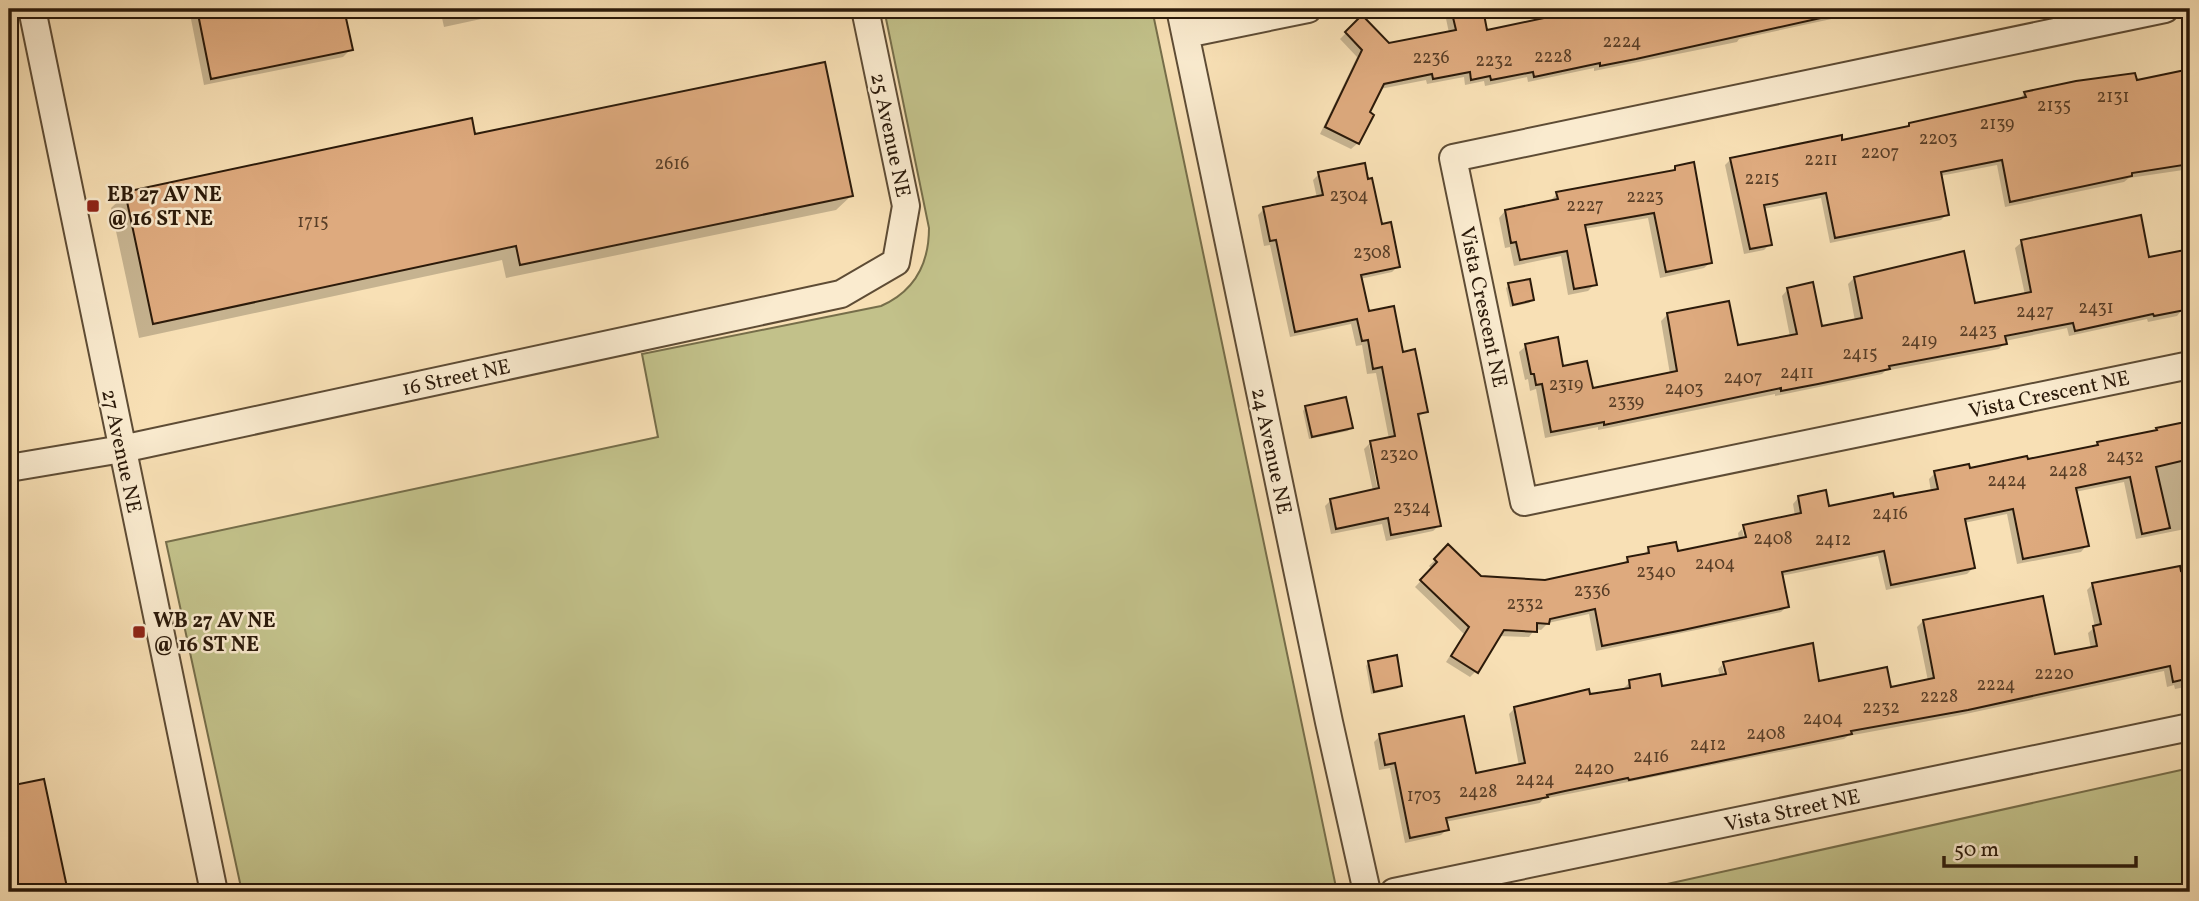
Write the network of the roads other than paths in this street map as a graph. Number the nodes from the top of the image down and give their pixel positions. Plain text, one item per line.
1 (32, 9) edge
2 (865, 9) edge
3 (1308, 9) edge
4 (2165, 9) edge
5 (1183, 22) edge
6 (896, 262) joint
7 (2190, 365) edge
8 (122, 449) junction
9 (9, 468) edge
10 (2190, 727) edge
11 (214, 892) edge
12 (1367, 892) edge
13 (1394, 892) edge

1 - 8 street, 27 Avenue NE
2 - 6 street, 25 Avenue NE
3 - 5 street
4 - 7 street, Vista Crescent NE
5 - 12 street, 24 Avenue NE
6 - 8 street, 16 Street NE
8 - 9 street, 16 Street NE
8 - 11 street, 27 Avenue NE
10 - 13 street, Vista Street NE

